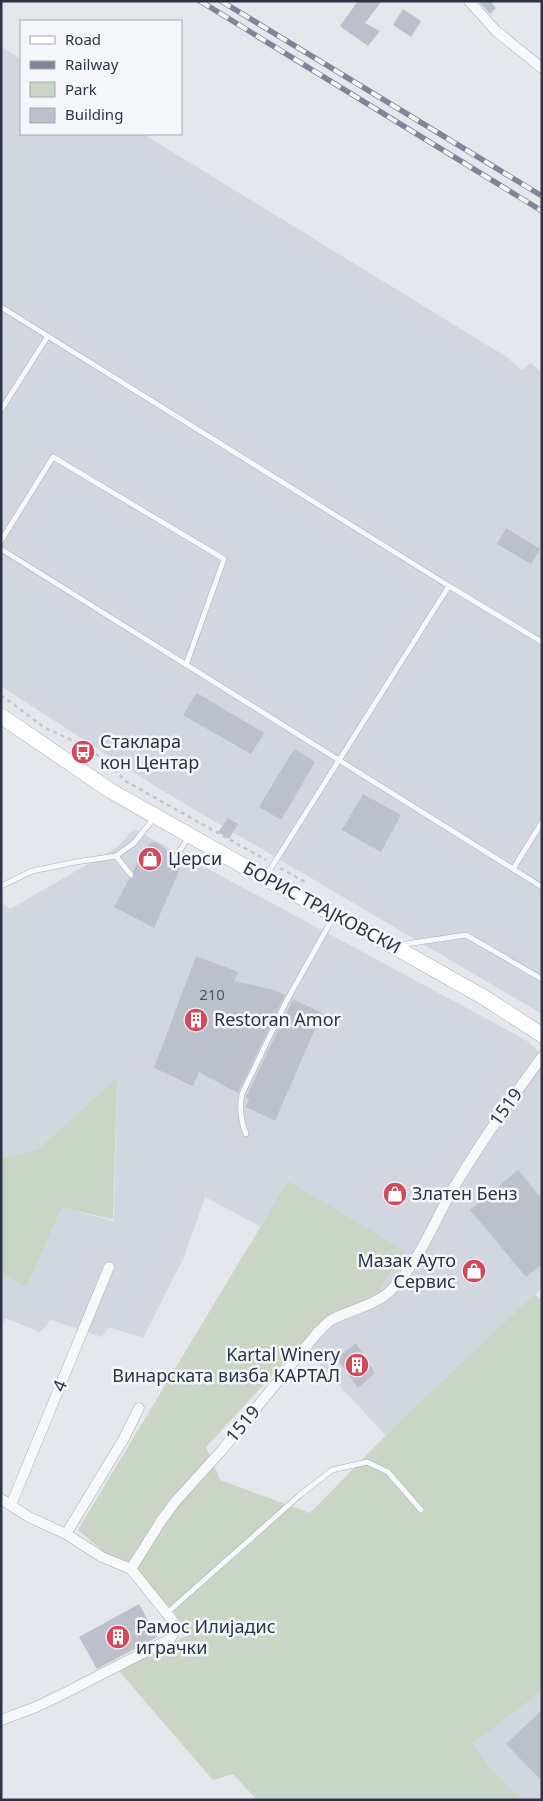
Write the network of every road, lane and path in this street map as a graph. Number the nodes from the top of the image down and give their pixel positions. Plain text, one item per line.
1 (469, 1) edge
2 (542, 68) edge
3 (1, 307) edge
4 (48, 336) junction
5 (1, 410) edge
6 (1, 541) edge
7 (1, 549) edge
8 (450, 586) junction
9 (542, 642) edge
10 (186, 665) junction
11 (1, 716) edge
12 (339, 760) junction
13 (156, 816) junction
14 (542, 822) edge
15 (190, 835) junction
16 (116, 856) junction
17 (176, 858) dead end
18 (513, 870) junction
19 (131, 876) dead end
20 (265, 878) junction
21 (1, 886) edge
22 (542, 887) edge
23 (335, 915) junction
24 (394, 946) junction
25 (542, 979) edge
26 (542, 1035) edge
27 (542, 1057) edge
28 (246, 1134) dead end
29 (109, 1267) dead end
30 (139, 1408) dead end
31 (1, 1499) edge
32 (11, 1505) junction
33 (421, 1510) dead end
34 (66, 1534) junction
35 (131, 1569) junction
36 (166, 1614) junction
37 (1, 1720) edge

1 - 2 street
3 - 4 lane
4 - 5 lane
4 - 8 lane
6 - 10 lane
7 - 10 lane
8 - 9 lane
8 - 12 lane
10 - 12 lane
11 - 13 main road, БОРИС ТРАЈКОВСКИ
12 - 18 lane
12 - 20 lane
13 - 15 main road, БОРИС ТРАЈКОВСКИ
13 - 16 lane
14 - 18 lane
15 - 17 lane
15 - 20 main road, БОРИС ТРАЈКОВСКИ
16 - 19 lane
16 - 21 lane
18 - 22 lane
20 - 23 main road, БОРИС ТРАЈКОВСКИ
23 - 24 main road, БОРИС ТРАЈКОВСКИ
23 - 28 lane
24 - 25 lane
24 - 26 main road, БОРИС ТРАЈКОВСКИ
27 - 35 street, 1519
29 - 32 street, 4
30 - 34 street
31 - 32 street
32 - 34 street
33 - 36 lane
34 - 35 street
35 - 36 street
36 - 37 street

